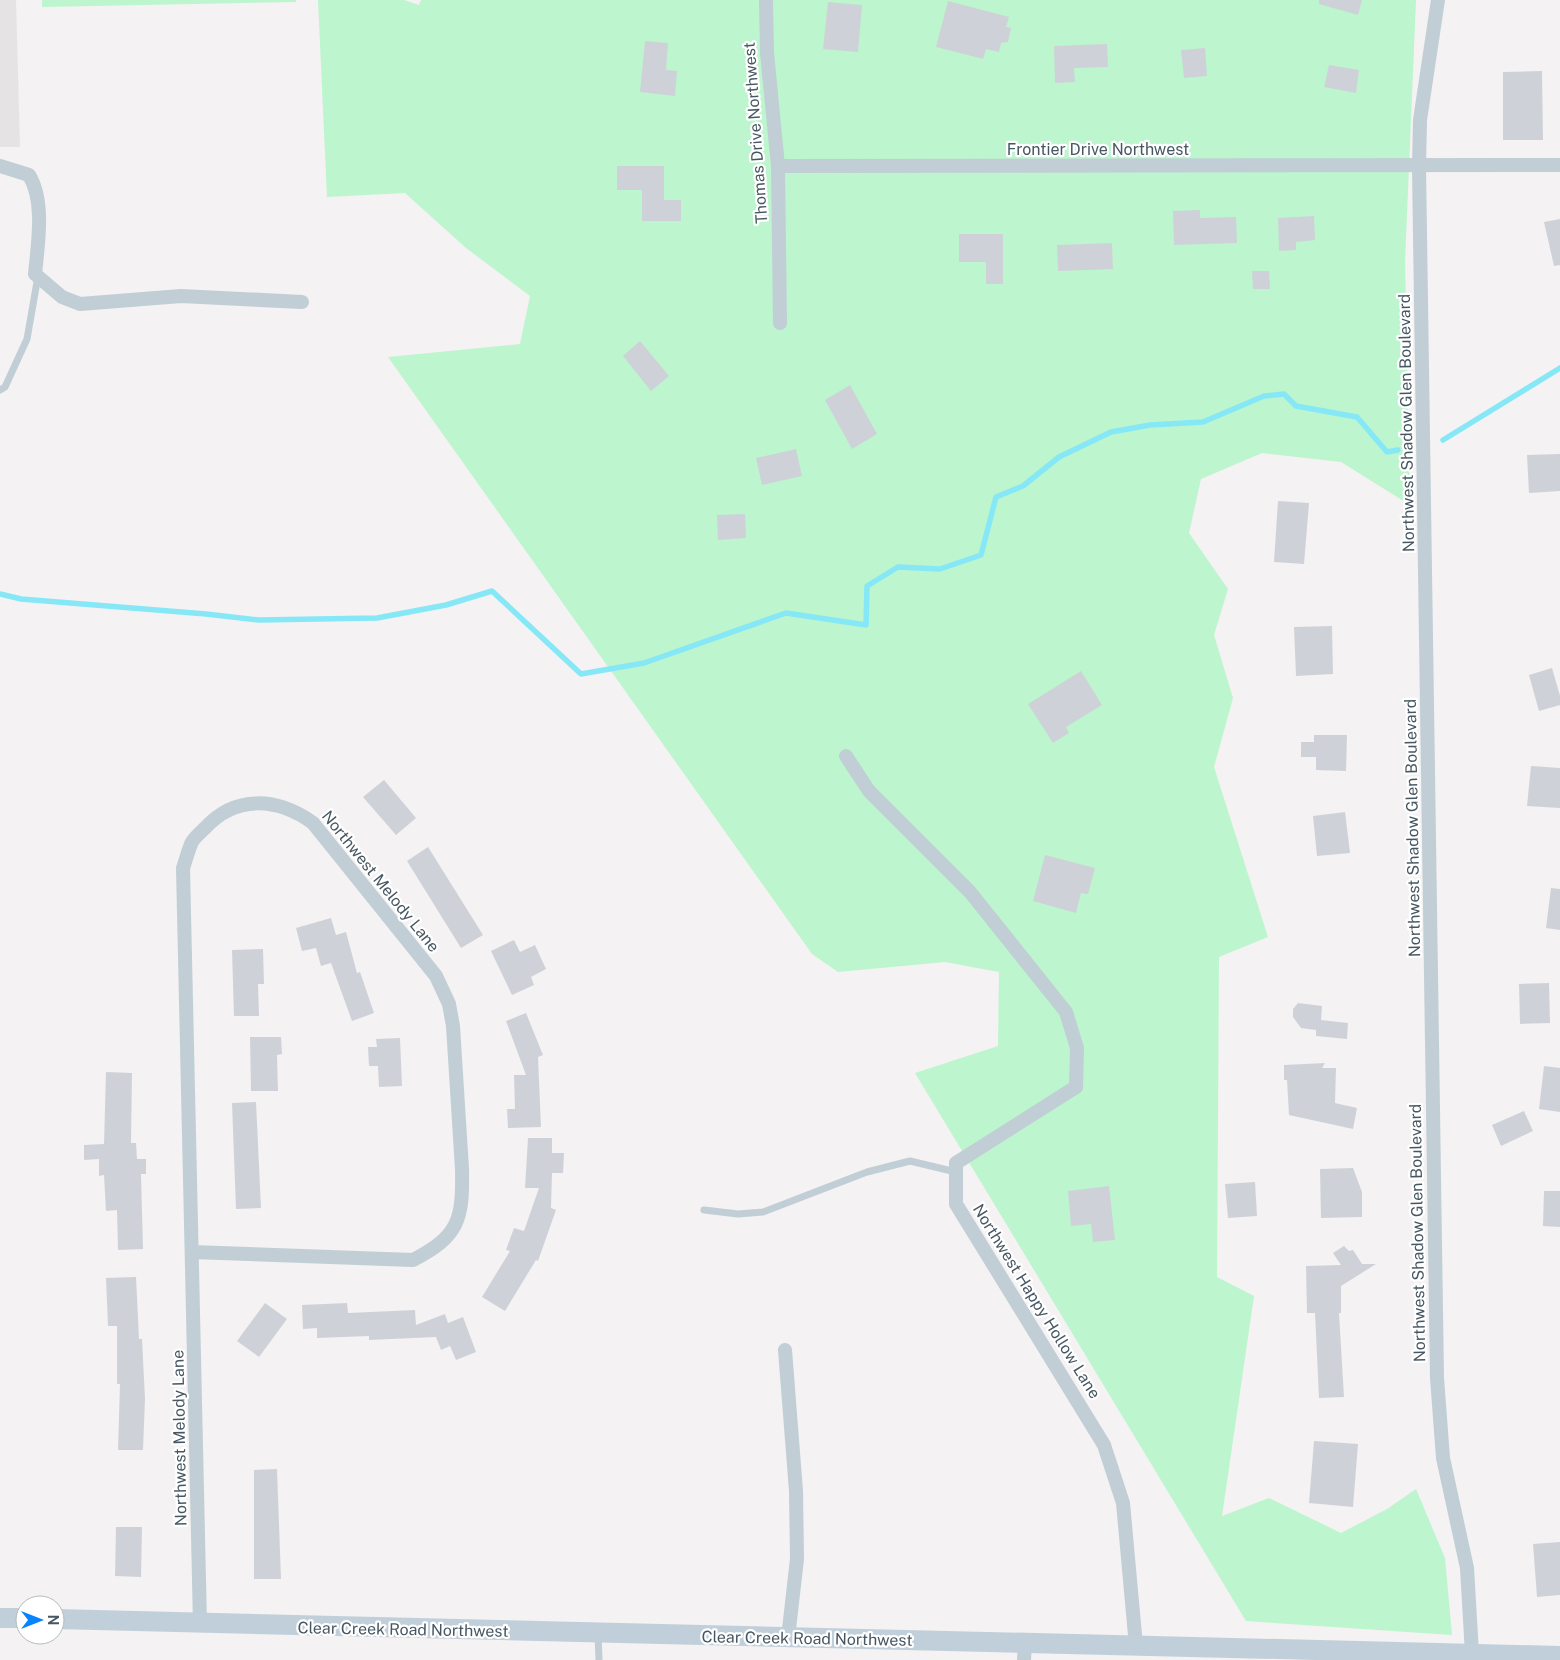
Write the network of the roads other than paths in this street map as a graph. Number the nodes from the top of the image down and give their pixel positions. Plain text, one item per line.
1 (766, 0) edge
2 (1438, 0) edge
3 (1560, 165) edge
4 (0, 166) edge
5 (778, 166) junction
6 (1419, 167) junction
7 (38, 276) junction
8 (302, 302) dead end
9 (780, 324) dead end
10 (0, 390) edge
11 (846, 756) dead end
12 (956, 1172) junction
13 (704, 1210) dead end
14 (192, 1252) junction
15 (785, 1350) dead end
16 (0, 1618) edge
17 (15, 1618) edge
18 (65, 1619) edge
19 (200, 1624) junction
20 (598, 1633) junction
21 (788, 1638) junction
22 (1136, 1646) junction
23 (1024, 1652) edge
24 (1472, 1654) junction
25 (1560, 1656) edge
26 (599, 1660) edge

1 - 5 street, Thomas Drive Northwest
2 - 6 street, Northwest Shadow Glen Boulevard
3 - 6 street, Frontier Drive Northwest
4 - 7 street
5 - 6 street, Frontier Drive Northwest
5 - 9 street, Thomas Drive Northwest
6 - 24 street, Northwest Shadow Glen Boulevard
7 - 8 street
7 - 10 lane
11 - 12 street
12 - 13 lane
12 - 22 street, Northwest Happy Hollow Lane
14 - 14 street, Northwest Melody Lane
14 - 19 street, Northwest Melody Lane
15 - 21 street
16 - 17 main road
18 - 19 main road, Clear Creek Road Northwest
19 - 20 main road, Clear Creek Road Northwest
20 - 21 main road, Clear Creek Road Northwest
20 - 26 lane
21 - 23 main road, Clear Creek Road Northwest
22 - 23 main road, Clear Creek Road Northwest
22 - 24 main road, Clear Creek Road Northwest
24 - 25 main road, Clear Creek Road Northwest

